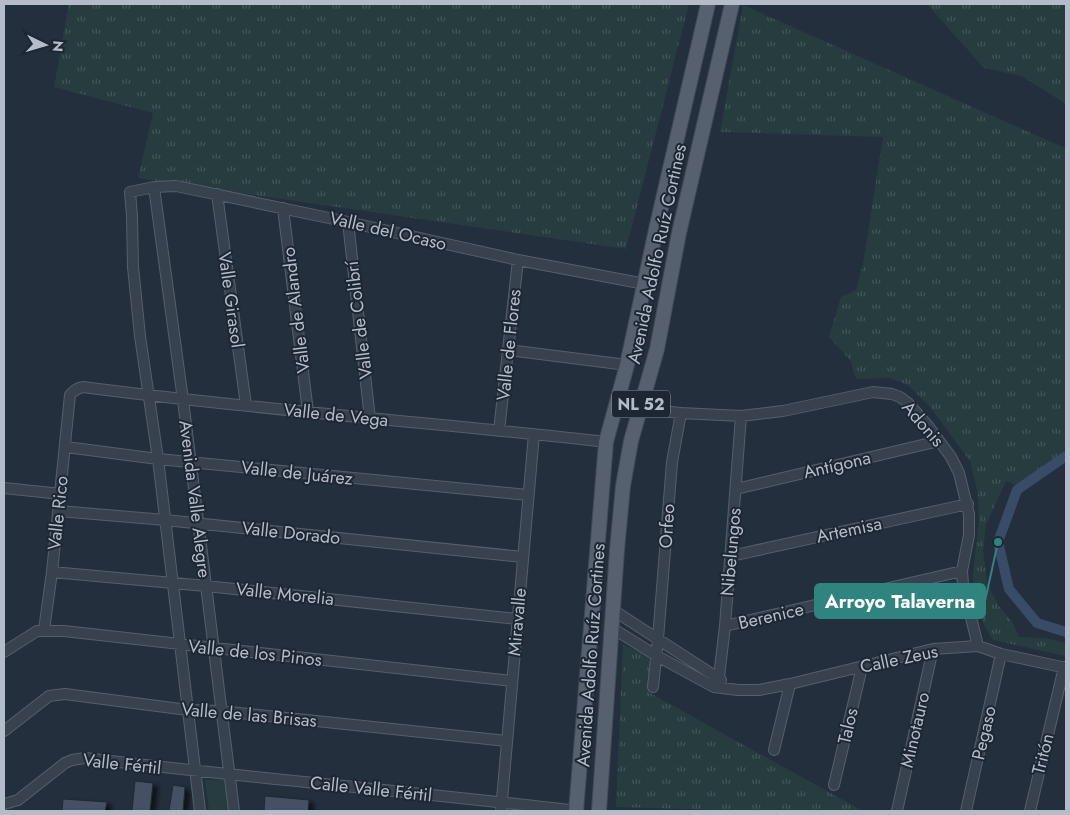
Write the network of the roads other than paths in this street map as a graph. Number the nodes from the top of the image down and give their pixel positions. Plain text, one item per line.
1 (708, 4) edge
2 (732, 4) edge
3 (154, 187) junction
4 (130, 192) joint
5 (217, 194) junction
6 (283, 208) junction
7 (348, 222) junction
8 (518, 260) junction
9 (645, 284) junction
10 (508, 350) junction
11 (627, 365) junction
12 (70, 395) joint
13 (148, 396) junction
14 (182, 400) junction
15 (246, 405) junction
16 (639, 409) junction
17 (308, 412) junction
18 (681, 413) junction
19 (741, 416) junction
20 (370, 419) junction
21 (499, 431) junction
22 (534, 434) junction
23 (939, 441) junction
24 (606, 442) junction
25 (66, 447) junction
26 (158, 459) junction
27 (190, 462) junction
28 (4, 488) edge
29 (736, 489) junction
30 (61, 494) junction
31 (528, 495) junction
32 (968, 504) junction
33 (59, 511) junction
34 (164, 520) junction
35 (198, 523) junction
36 (731, 556) junction
37 (523, 557) junction
38 (962, 571) junction
39 (52, 572) junction
40 (172, 583) junction
41 (206, 586) junction
42 (613, 610) junction
43 (517, 619) junction
44 (725, 626) junction
45 (612, 628) junction
46 (44, 630) junction
47 (658, 639) junction
48 (179, 645) junction
49 (978, 646) junction
50 (213, 648) junction
51 (933, 649) junction
52 (4, 652) edge
53 (1002, 654) junction
54 (657, 656) junction
55 (862, 667) junction
56 (1065, 667) edge
57 (718, 677) junction
58 (512, 681) junction
59 (790, 684) junction
60 (652, 687) dead end
61 (714, 687) junction
62 (731, 689) junction
63 (188, 710) junction
64 (221, 711) junction
65 (4, 731) edge
66 (507, 741) junction
67 (774, 750) dead end
68 (195, 772) junction
69 (229, 776) junction
70 (834, 785) dead end
71 (4, 804) edge
72 (501, 807) edge
73 (200, 811) edge
74 (234, 811) edge
75 (576, 811) edge
76 (598, 811) edge
77 (897, 811) edge
78 (966, 811) edge
79 (1030, 811) edge

1 - 9 main road, Avenida Adolfo Ruíz Cortines / NL 52
2 - 16 main road, Avenida Adolfo Ruíz Cortines / NL 52
3 - 4 street, Valle del Ocaso
3 - 5 street, Valle del Ocaso
3 - 14 street, Avenida Valle Alegre
4 - 13 street, Avenida Valle Alegre
5 - 6 street, Valle del Ocaso
5 - 15 street, Valle Girasol
6 - 7 street, Valle del Ocaso
6 - 17 street, Valle de Alandro
7 - 8 street, Valle del Ocaso
7 - 20 street, Valle de Colibrí
8 - 9 street, Valle del Ocaso
8 - 10 street, Valle de Flores
9 - 11 main road, Avenida Adolfo Ruíz Cortines / NL 52
10 - 11 street
10 - 21 street, Valle de Flores
11 - 24 main road, Avenida Adolfo Ruíz Cortines / NL 52
12 - 13 street, Valle de Vega
12 - 25 street, Valle Rico
13 - 14 street, Valle de Vega
13 - 26 street, Avenida Valle Alegre
14 - 15 street, Valle de Vega
14 - 27 street, Avenida Valle Alegre
15 - 17 street, Valle de Vega
16 - 18 street, Adonis
16 - 42 main road, Avenida Adolfo Ruíz Cortines / NL 52
17 - 20 street, Valle de Vega
18 - 19 street, Adonis
18 - 47 street, Orfeo
19 - 23 street, Adonis
19 - 29 street, Nibelungos
20 - 21 street, Valle de Vega
21 - 22 street, Valle de Vega
22 - 24 street, Valle de Vega
22 - 31 street, Miravalle
23 - 29 street, Antígona
23 - 32 street, Adonis
24 - 75 main road, Avenida Adolfo Ruíz Cortines / NL 52
25 - 26 street, Valle de Juárez
25 - 30 street, Valle Rico
26 - 27 street, Valle de Juárez
26 - 34 street, Avenida Valle Alegre
27 - 31 street, Valle de Juárez
27 - 35 street, Avenida Valle Alegre
28 - 30 street
29 - 36 street, Nibelungos
30 - 33 street, Valle Rico
31 - 37 street, Miravalle
32 - 36 street, Artemisa
32 - 38 street, Adonis
33 - 34 street, Valle Dorado
33 - 39 street, Valle Rico
34 - 35 street, Valle Dorado
34 - 40 street, Avenida Valle Alegre
35 - 37 street, Valle Dorado
35 - 41 street, Avenida Valle Alegre
36 - 44 street, Nibelungos
37 - 43 street, Miravalle
38 - 44 street, Berenice
38 - 49 street, Adonis
39 - 40 street, Valle Morelia
39 - 46 street, Valle Rico
40 - 41 street, Valle Morelia
40 - 48 street, Avenida Valle Alegre
41 - 43 street, Valle Morelia
41 - 50 street, Avenida Valle Alegre
42 - 45 main road, Avenida Adolfo Ruíz Cortines / NL 52
42 - 47 street
43 - 58 street, Miravalle
44 - 57 street, Nibelungos
45 - 54 street, Calle Zeus
45 - 76 main road, Avenida Adolfo Ruíz Cortines / NL 52
46 - 48 street, Valle de los Pinos
46 - 52 street, Valle de los Pinos
47 - 54 street, Orfeo
47 - 57 street
48 - 50 street, Valle de los Pinos
48 - 63 street, Avenida Valle Alegre
49 - 51 street, Calle Zeus
49 - 53 street, Calle Zeus
50 - 58 street, Valle de los Pinos
50 - 64 street, Avenida Valle Alegre
51 - 55 street, Calle Zeus
51 - 77 street, Minotauro
53 - 56 street, Calle Zeus
53 - 78 street, Pegaso
54 - 60 street, Orfeo
54 - 61 street, Calle Zeus
55 - 59 street, Calle Zeus
55 - 70 street, Talos
56 - 79 street, Tritón
57 - 61 street, Nibelungos
57 - 62 street
58 - 66 street, Miravalle
59 - 62 street, Calle Zeus
59 - 67 street
61 - 62 street, Calle Zeus
63 - 64 street, Valle de las Brisas
63 - 65 street, Valle de las Brisas
63 - 68 street, Avenida Valle Alegre
64 - 66 street, Valle de las Brisas
64 - 69 street, Avenida Valle Alegre
66 - 72 street, Miravalle
68 - 69 street, Calle Valle Fértil
68 - 71 street, Valle Fértil
68 - 73 street, Avenida Valle Alegre
69 - 72 street, Calle Valle Fértil
69 - 74 street, Avenida Valle Alegre
72 - 75 street, Calle Valle Fértil

